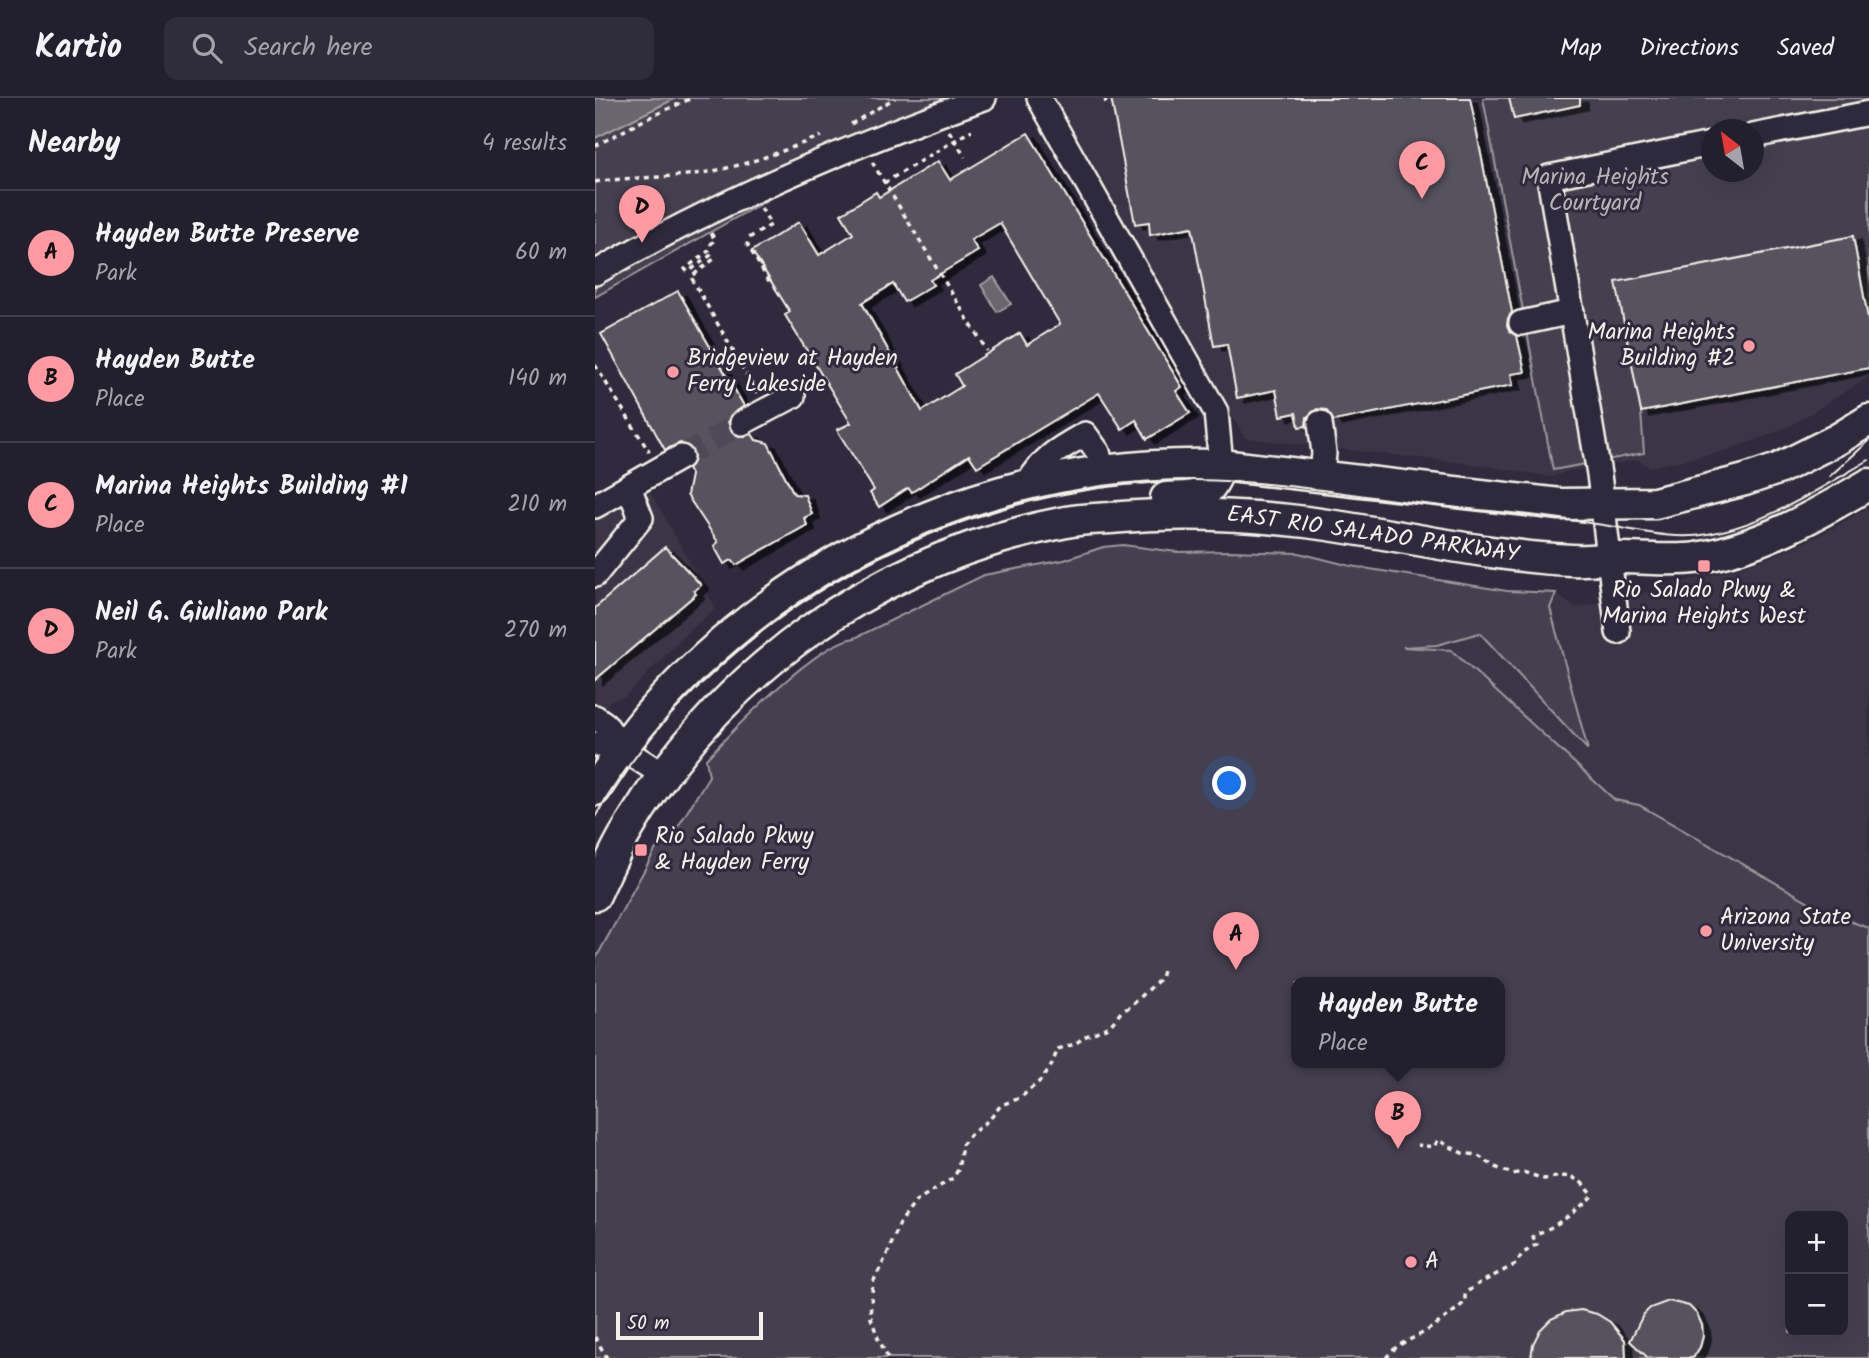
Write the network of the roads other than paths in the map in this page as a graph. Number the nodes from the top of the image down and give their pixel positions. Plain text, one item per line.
1 (984, 98) edge
2 (1039, 98) edge
3 (1869, 113) edge
4 (1764, 134) edge
5 (1701, 146) edge
6 (595, 273) edge
7 (1572, 312) junction
8 (1521, 323) dead end
9 (793, 396) dead end
10 (1869, 420) edge
11 (1320, 423) dead end
12 (742, 424) tunnel mouth
13 (681, 457) tunnel mouth
14 (1220, 465) junction
15 (1103, 471) junction
16 (1322, 475) junction
17 (1028, 483) junction
18 (1869, 484) edge
19 (629, 487) junction
20 (1601, 504) junction
21 (595, 506) edge
22 (1068, 522) junction
23 (1308, 522) junction
24 (1608, 558) junction
25 (595, 575) edge
26 (1618, 632) dead end
27 (595, 718) edge
28 (609, 746) edge
29 (665, 776) junction
30 (595, 790) edge
31 (595, 895) edge

1 - 6 lane
2 - 14 lane
3 - 4 lane
5 - 7 lane
7 - 8 lane
7 - 20 lane
9 - 12 lane
10 - 20 main road
11 - 16 lane
13 - 19 lane
14 - 15 main road
14 - 16 main road
14 - 22 main road
14 - 23 main road
15 - 17 main road
15 - 17 lane
16 - 20 main road
17 - 28 main road
18 - 24 main road, EAST RIO SALADO PARKWAY
19 - 21 lane
19 - 25 lane
20 - 24 lane
22 - 23 main road, EAST RIO SALADO PARKWAY
22 - 29 main road, EAST RIO SALADO PARKWAY
23 - 24 main road, EAST RIO SALADO PARKWAY
24 - 26 lane
27 - 28 lane
28 - 29 lane
28 - 30 main road
29 - 31 main road, EAST RIO SALADO PARKWAY

